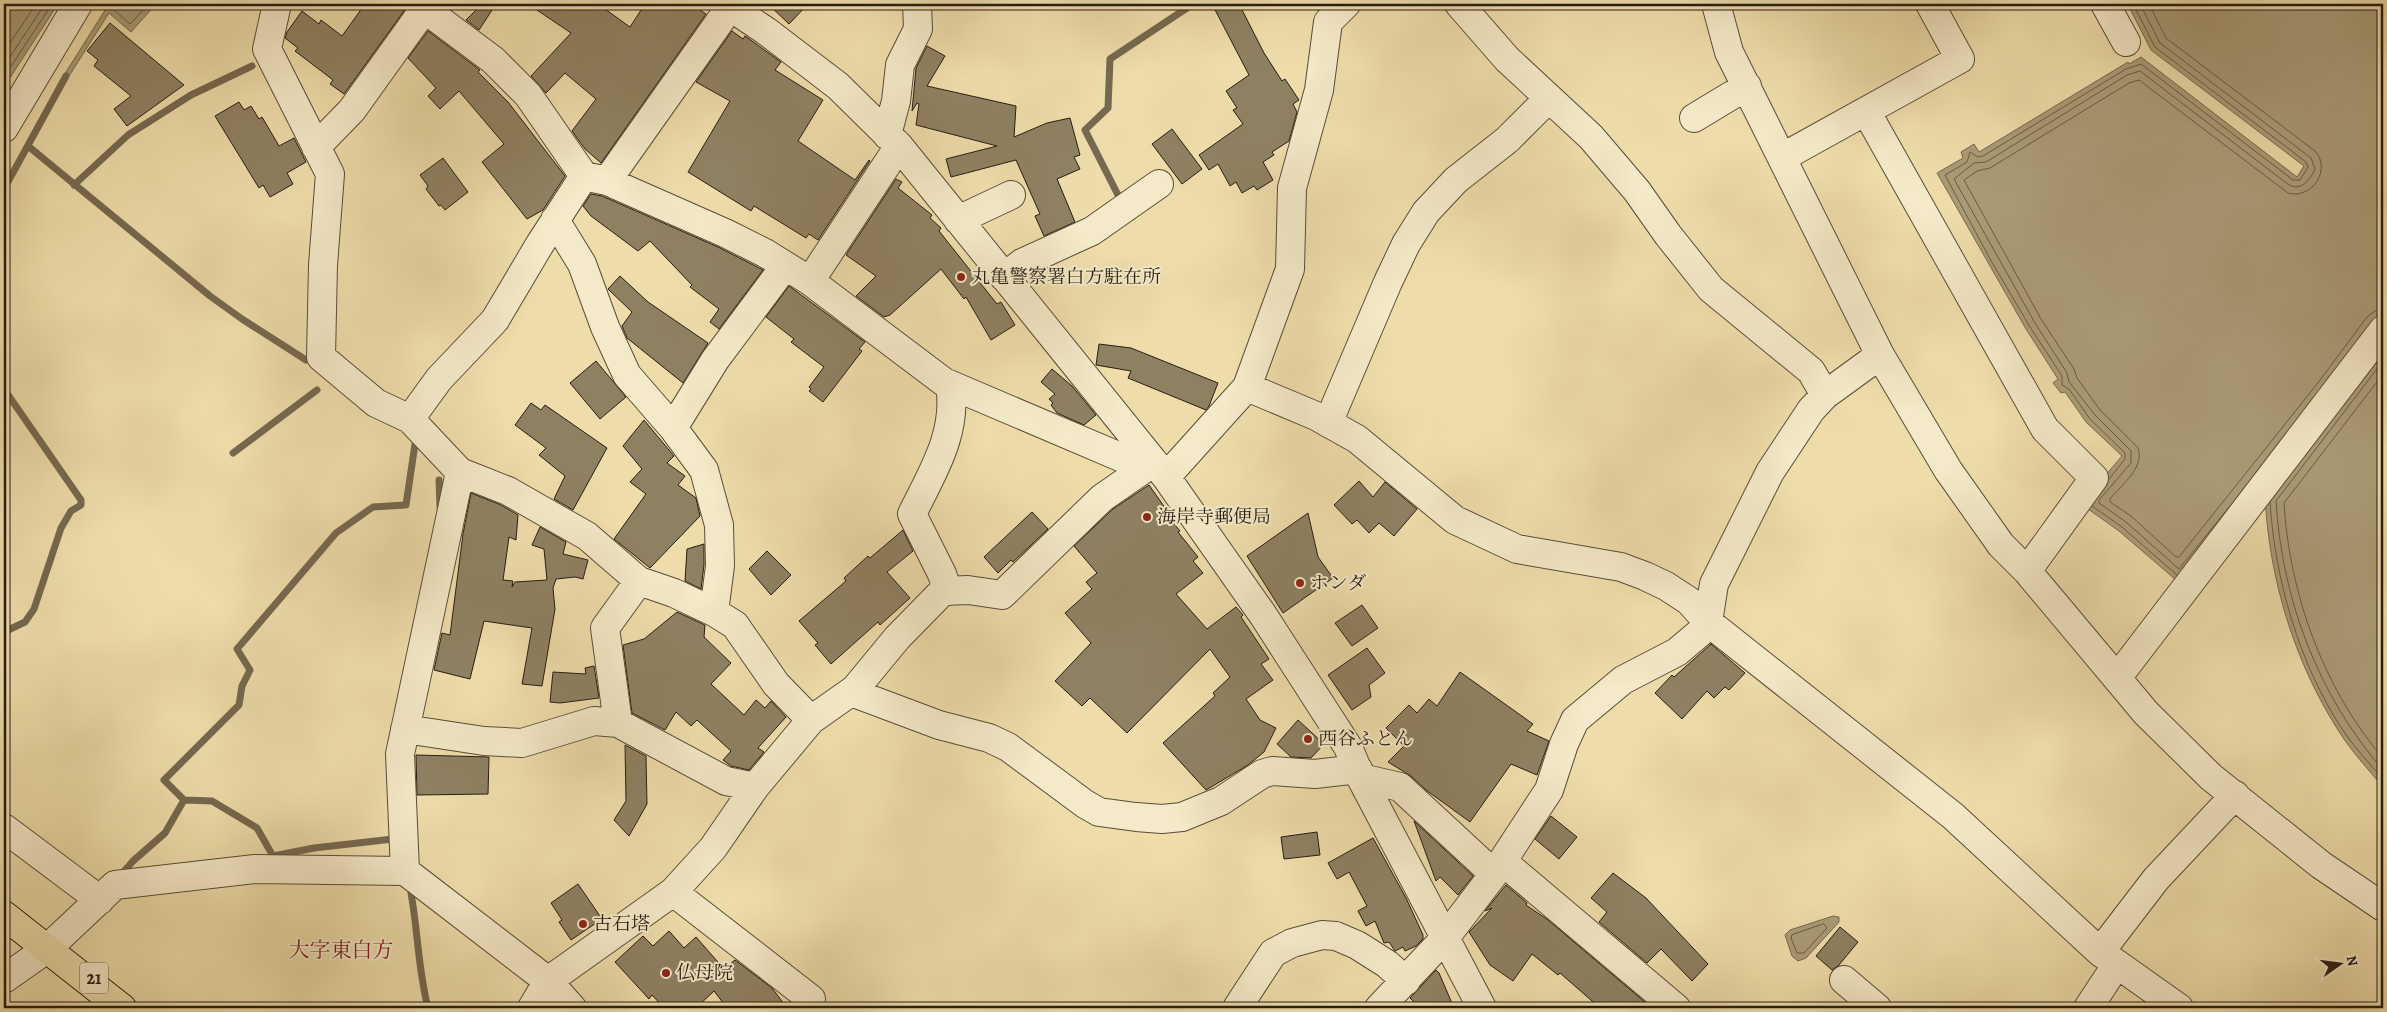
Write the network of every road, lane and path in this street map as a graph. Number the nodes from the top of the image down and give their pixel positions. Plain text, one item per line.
1 (78, 4) edge
2 (276, 4) edge
3 (917, 4) edge
4 (1459, 4) edge
5 (1716, 4) edge
6 (1930, 4) edge
7 (2105, 4) edge
8 (728, 5) edge
9 (422, 6) edge
10 (1336, 10) edge
11 (2126, 42) dead end
12 (1747, 86) junction
13 (1549, 98) junction
14 (1866, 111) junction
15 (1694, 118) dead end
16 (4, 128) edge
17 (893, 140) junction
18 (316, 147) junction
19 (1783, 156) junction
20 (595, 179) junction
21 (1159, 184) dead end
22 (1011, 195) dead end
23 (555, 220) junction
24 (958, 220) junction
25 (785, 266) junction
26 (1004, 277) junction
27 (810, 281) junction
28 (2383, 330) edge
29 (1880, 355) junction
30 (950, 385) junction
31 (1247, 387) junction
32 (1825, 395) junction
33 (410, 419) junction
34 (1328, 423) junction
35 (673, 428) junction
36 (1160, 470) junction
37 (460, 472) junction
38 (2027, 570) junction
39 (639, 581) junction
40 (948, 591) junction
41 (714, 612) junction
42 (1708, 622) junction
43 (2117, 678) junction
44 (851, 692) junction
45 (811, 720) junction
46 (618, 722) junction
47 (405, 729) junction
48 (1360, 774) junction
49 (755, 787) junction
50 (2234, 796) junction
51 (4, 828) edge
52 (1498, 867) junction
53 (405, 871) junction
54 (673, 892) junction
55 (100, 900) junction
56 (2383, 907) edge
57 (4, 915) edge
58 (1445, 938) junction
59 (48, 948) junction
60 (2108, 958) junction
61 (4, 979) edge
62 (1844, 980) dead end
63 (548, 981) junction
64 (1406, 981) junction
65 (811, 999) dead end
66 (122, 1008) edge
67 (140, 1008) edge
68 (532, 1008) edge
69 (572, 1008) edge
70 (1237, 1008) edge
71 (1379, 1008) edge
72 (1482, 1008) edge
73 (1676, 1008) edge
74 (1877, 1008) edge
75 (2088, 1008) edge
76 (2179, 1008) edge

1 - 16 street
2 - 18 street
3 - 17 street
4 - 13 street
5 - 12 street
6 - 14 street
7 - 11 street
8 - 17 street
8 - 20 street
9 - 18 street
9 - 20 street
10 - 31 street
12 - 15 street
12 - 19 street
13 - 32 street
13 - 34 street
14 - 19 street
14 - 38 street
17 - 24 street
17 - 27 street
18 - 33 street
19 - 29 street
20 - 23 street
20 - 25 street
21 - 26 street
22 - 24 street
23 - 33 street
23 - 35 street
24 - 26 street
25 - 27 street
25 - 35 street
26 - 36 street
27 - 30 street
28 - 43 street
29 - 32 street
29 - 38 street
30 - 36 street
30 - 40 street
31 - 34 street
31 - 36 street
32 - 42 street
33 - 37 street
34 - 42 street
35 - 41 street
36 - 40 street
36 - 48 street
37 - 39 street
37 - 47 street
38 - 43 street
39 - 41 street
39 - 46 street
40 - 44 street
41 - 45 street
42 - 52 street
42 - 60 street
43 - 50 street
44 - 45 street
44 - 48 street
45 - 49 street
46 - 47 street
46 - 49 street
47 - 53 street
48 - 52 street
48 - 58 street
49 - 54 street
50 - 56 street
50 - 60 street
51 - 55 street
52 - 58 street
52 - 73 street
53 - 55 street
53 - 63 street
54 - 63 street
54 - 65 street
55 - 59 street
57 - 59 main road, 21
58 - 64 street
58 - 72 street
59 - 61 street
59 - 66 main road, 21
59 - 67 main road, 21
60 - 75 street
60 - 76 street
62 - 74 street
63 - 68 street
63 - 69 street
64 - 70 street
64 - 71 street

